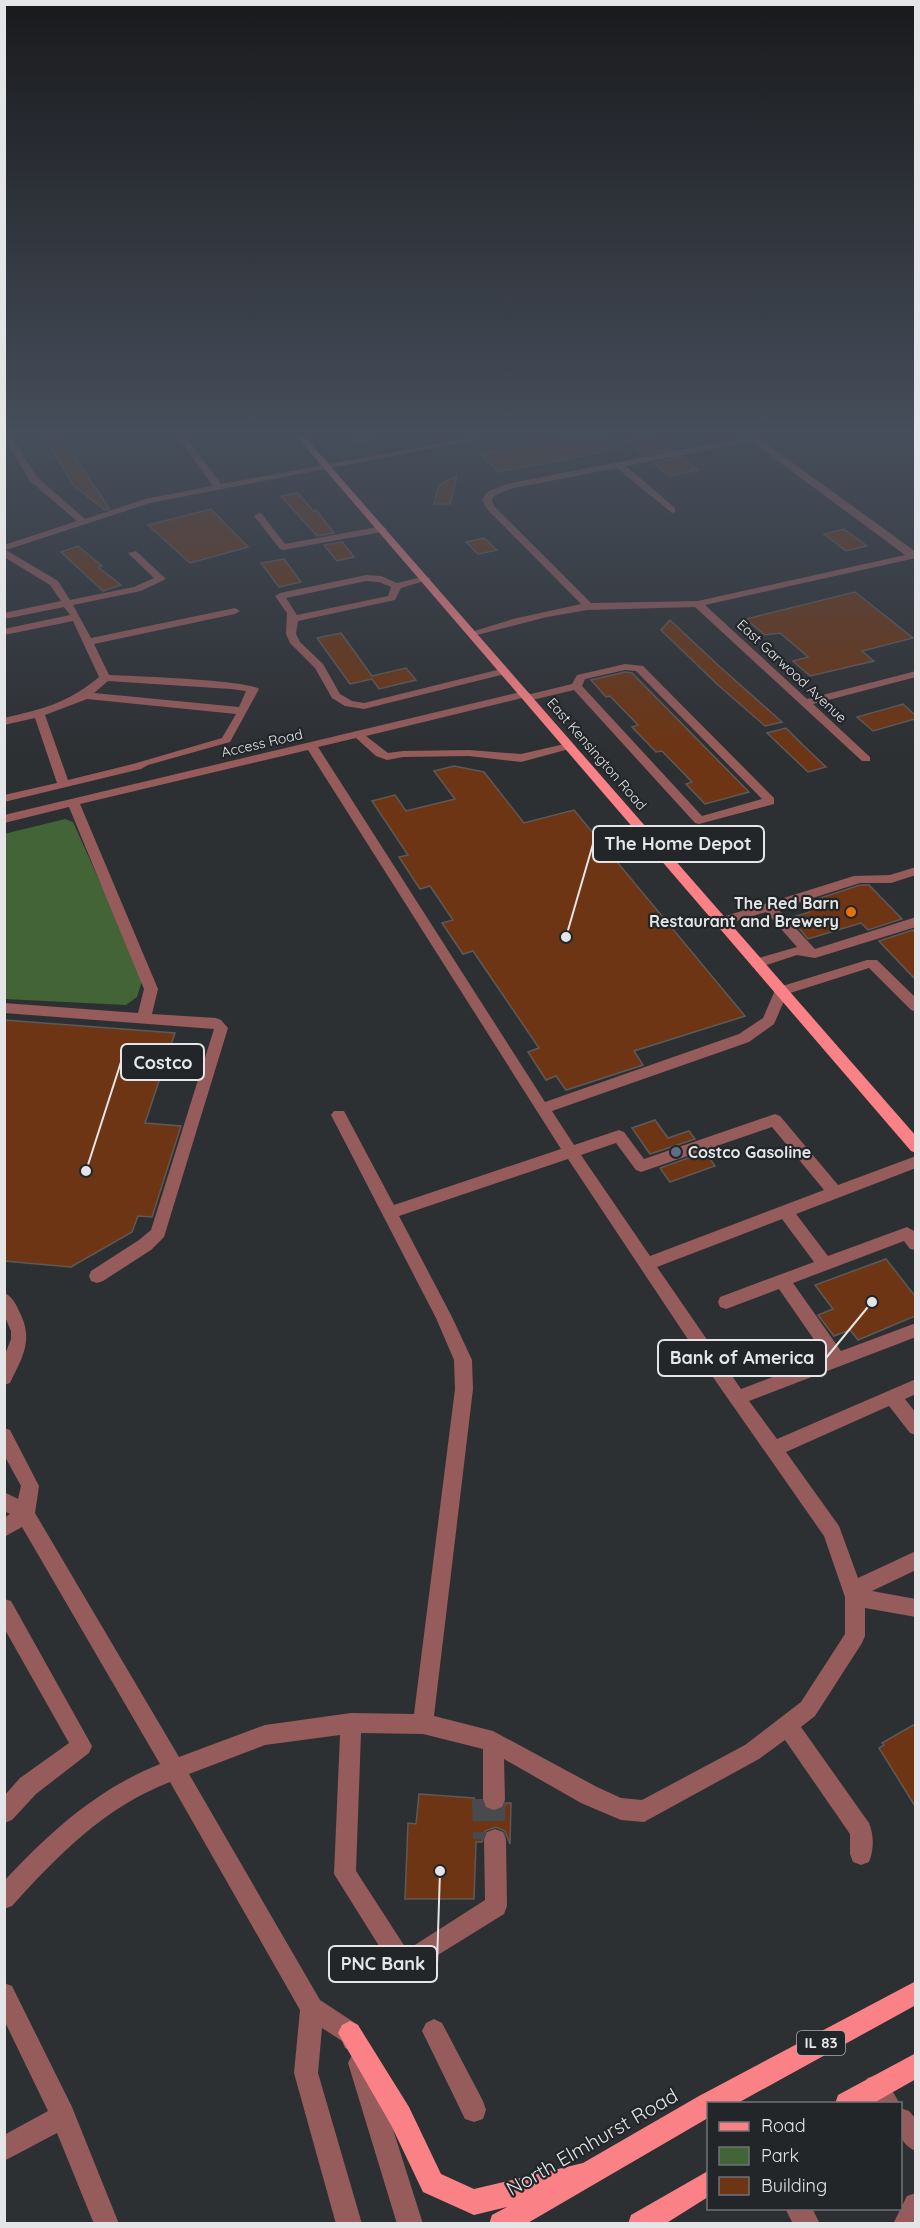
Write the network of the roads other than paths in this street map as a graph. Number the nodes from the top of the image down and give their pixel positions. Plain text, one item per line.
1 (24, 541) edge
2 (279, 541) edge
3 (317, 541) edge
4 (393, 541) edge
5 (524, 541) edge
6 (894, 541) edge
7 (4, 548) edge
8 (4, 553) edge
9 (133, 553) dead end
10 (914, 556) edge
11 (426, 579) junction
12 (396, 586) junction
13 (68, 603) junction
14 (699, 604) junction
15 (589, 607) junction
16 (235, 611) dead end
17 (4, 616) edge
18 (76, 617) junction
19 (294, 619) junction
20 (4, 632) edge
21 (473, 633) junction
22 (88, 642) junction
23 (505, 671) junction
24 (915, 674) edge
25 (105, 678) junction
26 (576, 686) junction
27 (84, 695) junction
28 (526, 696) junction
29 (804, 703) junction
30 (243, 711) junction
31 (39, 713) junction
32 (4, 722) edge
33 (359, 735) junction
34 (567, 743) junction
35 (311, 746) junction
36 (866, 759) dead end
37 (63, 784) junction
38 (4, 799) edge
39 (73, 802) junction
40 (4, 819) edge
41 (915, 871) edge
42 (769, 907) junction
43 (915, 921) edge
44 (721, 922) junction
45 (810, 953) junction
46 (756, 963) junction
47 (781, 991) junction
48 (16, 1004) edge
49 (915, 1007) edge
50 (144, 1018) junction
51 (542, 1109) junction
52 (339, 1115) dead end
53 (915, 1147) edge
54 (572, 1152) junction
55 (915, 1162) edge
56 (835, 1193) junction
57 (785, 1212) junction
58 (390, 1213) junction
59 (915, 1244) edge
60 (824, 1263) junction
61 (646, 1264) junction
62 (97, 1276) dead end
63 (782, 1280) junction
64 (4, 1300) edge
65 (726, 1302) dead end
66 (915, 1330) edge
67 (838, 1360) junction
68 (4, 1378) edge
69 (915, 1386) edge
70 (892, 1397) junction
71 (737, 1398) junction
72 (915, 1428) edge
73 (4, 1436) edge
74 (773, 1449) junction
75 (4, 1500) edge
76 (25, 1515) junction
77 (4, 1529) edge
78 (915, 1560) edge
79 (854, 1594) junction
80 (4, 1608) edge
81 (915, 1608) edge
82 (351, 1723) junction
83 (423, 1724) junction
84 (787, 1725) junction
85 (493, 1740) junction
86 (176, 1771) junction
87 (494, 1795) tunnel mouth
88 (4, 1812) edge
89 (495, 1843) tunnel mouth
90 (861, 1854) dead end
91 (4, 1898) edge
92 (915, 1992) edge
93 (4, 1994) edge
94 (312, 2008) junction
95 (434, 2031) dead end
96 (350, 2033) junction
97 (915, 2065) edge
98 (882, 2095) edge
99 (714, 2102) edge
100 (851, 2102) edge
101 (707, 2106) edge
102 (474, 2110) dead end
103 (63, 2116) junction
104 (902, 2123) edge
105 (915, 2139) edge
106 (4, 2149) edge
107 (589, 2174) junction
108 (707, 2184) edge
109 (915, 2205) edge
110 (798, 2210) edge
111 (107, 2223) edge
112 (349, 2223) edge
113 (410, 2223) edge
114 (501, 2223) edge
115 (640, 2223) edge
116 (808, 2223) edge
117 (905, 2223) edge

1 - 7 street
2 - 3 street
4 - 11 main road, East Kensington Road
5 - 15 street
6 - 10 street
8 - 13 street
9 - 13 street
10 - 14 street
11 - 12 street
11 - 21 main road, East Kensington Road
12 - 19 street
12 - 19 street
13 - 17 street
13 - 18 street
14 - 15 street
14 - 29 street, East Garwood Avenue
15 - 21 street
16 - 22 street
18 - 20 street
18 - 22 street
19 - 23 street
21 - 23 main road, East Kensington Road
22 - 25 street
23 - 28 main road, East Kensington Road
24 - 29 street
25 - 27 street
25 - 30 street
26 - 26 street, Access Road
26 - 28 street, Access Road
27 - 30 street
27 - 31 street
28 - 33 street, Access Road
28 - 34 main road, East Kensington Road
29 - 36 street, East Garwood Avenue
30 - 37 street
31 - 32 street
31 - 37 street
33 - 34 street
33 - 35 street, Access Road
34 - 44 main road, East Kensington Road
35 - 39 street, Access Road
35 - 51 street
37 - 38 street
39 - 40 street, Access Road
39 - 50 street
41 - 42 street
42 - 44 street
42 - 45 street
43 - 45 street
44 - 46 main road, East Kensington Road
45 - 46 street
46 - 47 main road, East Kensington Road
47 - 49 street
47 - 51 street
47 - 53 main road, East Kensington Road
48 - 50 street
50 - 62 street
51 - 54 street
52 - 58 street
54 - 56 street
54 - 58 street
54 - 61 street
55 - 56 street
56 - 57 street
57 - 60 street
57 - 61 street
58 - 83 street
59 - 60 street
60 - 63 street
61 - 71 street
63 - 65 street
63 - 67 street
64 - 68 street
66 - 67 street
67 - 71 street
69 - 70 street
70 - 72 street
70 - 74 street
71 - 74 street
73 - 76 street
74 - 79 street
75 - 76 street
76 - 77 street
76 - 86 street
78 - 79 street
79 - 81 street
79 - 84 street
80 - 88 street
82 - 83 street
82 - 86 street
82 - 89 street
83 - 85 street
84 - 85 street
84 - 90 street
85 - 87 street
86 - 91 street
86 - 94 street
92 - 99 main road, North Elmhurst Road / IL 83
93 - 103 street
94 - 96 street
94 - 112 street
95 - 102 street
96 - 107 main road
96 - 113 street
97 - 98 main road
98 - 100 main road
101 - 107 main road, North Elmhurst Road / IL 83
103 - 106 street
103 - 111 street
104 - 105 street
107 - 114 main road, North Elmhurst Road / IL 83
108 - 115 main road
109 - 117 street
110 - 116 street

